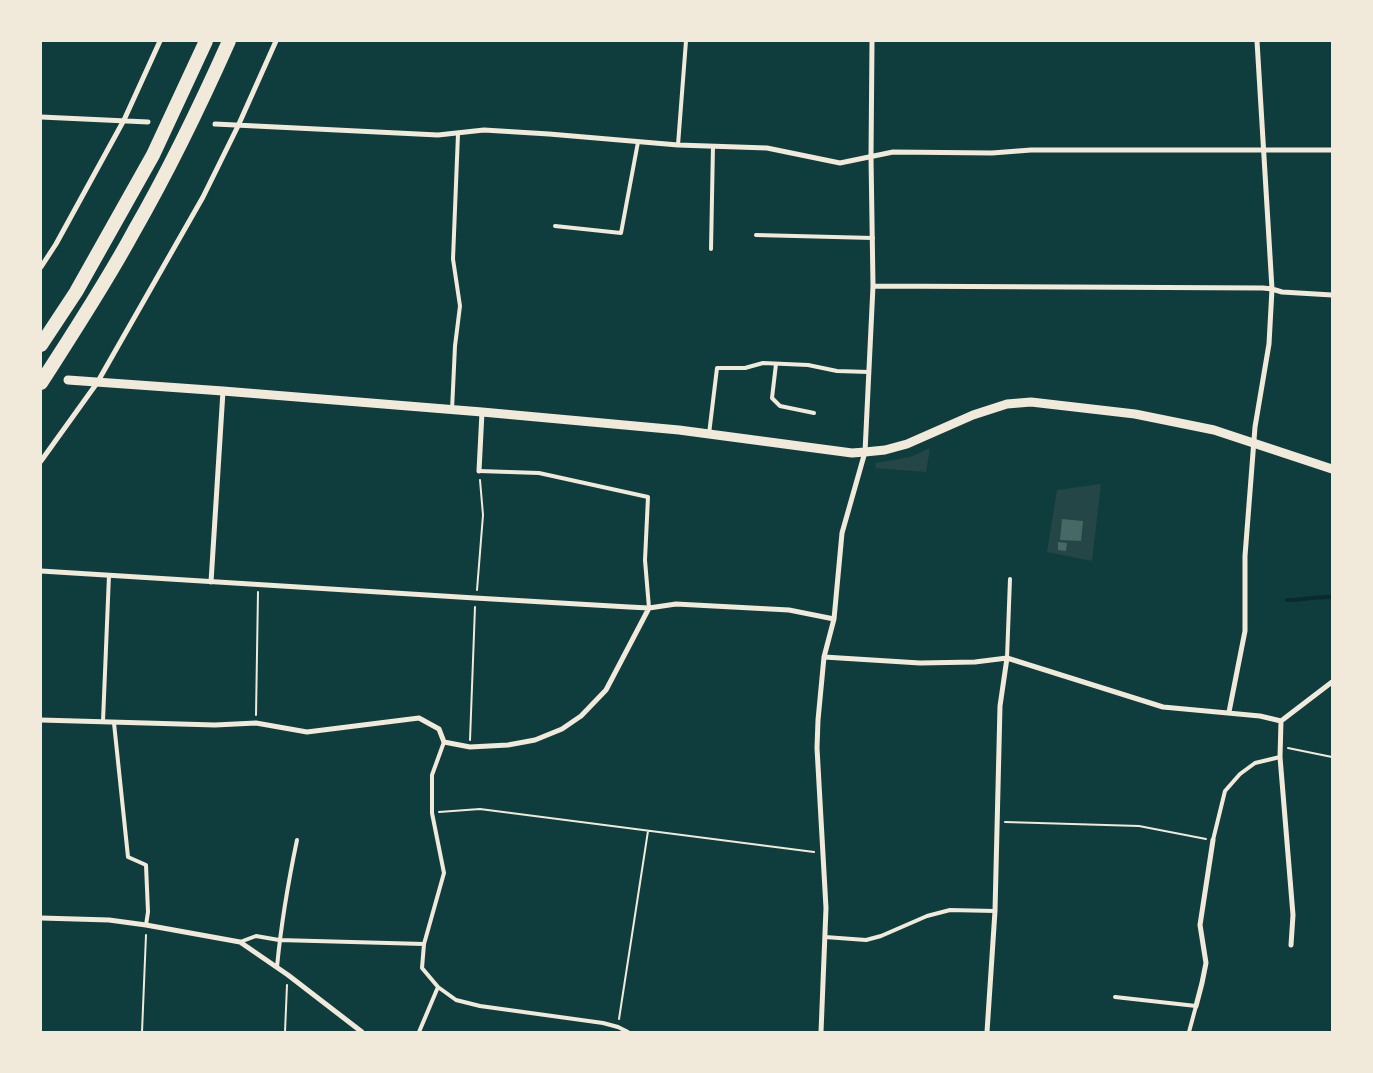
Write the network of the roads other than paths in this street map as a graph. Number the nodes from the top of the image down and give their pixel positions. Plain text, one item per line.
1 (160, 41) edge
2 (206, 41) edge
3 (229, 41) edge
4 (276, 41) edge
5 (686, 41) edge
6 (872, 41) edge
7 (1257, 41) edge
8 (41, 117) edge
9 (124, 120) junction
10 (148, 122) dead end
11 (215, 124) dead end
12 (238, 126) junction
13 (458, 134) junction
14 (638, 142) junction
15 (678, 146) junction
16 (713, 146) junction
17 (1264, 150) junction
18 (1332, 150) edge
19 (871, 158) junction
20 (555, 226) dead end
21 (756, 235) dead end
22 (873, 238) junction
23 (711, 249) dead end
24 (41, 267) edge
25 (873, 286) junction
26 (1272, 289) junction
27 (1332, 296) edge
28 (41, 345) edge
29 (776, 364) junction
30 (869, 372) junction
31 (68, 380) dead end
32 (41, 383) edge
33 (97, 383) junction
34 (223, 391) junction
35 (452, 410) junction
36 (482, 412) junction
37 (814, 413) dead end
38 (709, 434) junction
39 (1254, 443) junction
40 (865, 452) junction
41 (41, 462) edge
42 (1332, 469) edge
43 (479, 471) joint
44 (41, 571) edge
45 (109, 575) junction
46 (1010, 579) dead end
47 (211, 582) junction
48 (648, 608) junction
49 (834, 619) junction
50 (824, 657) junction
51 (1007, 658) junction
52 (1332, 682) edge
53 (1230, 712) junction
54 (41, 720) edge
55 (103, 721) junction
56 (1281, 721) junction
57 (114, 723) junction
58 (444, 742) junction
59 (1280, 757) junction
60 (296, 840) dead end
61 (1212, 840) joint
62 (995, 911) junction
63 (41, 918) edge
64 (146, 925) junction
65 (825, 938) junction
66 (279, 940) junction
67 (240, 942) junction
68 (424, 944) junction
69 (1291, 945) dead end
70 (277, 967) junction
71 (438, 987) junction
72 (1116, 997) dead end
73 (1196, 1006) junction
74 (362, 1032) edge
75 (419, 1032) edge
76 (628, 1032) edge
77 (821, 1032) edge
78 (987, 1032) edge
79 (1189, 1032) edge

1 - 9 street
2 - 28 highway
3 - 32 highway
4 - 12 street
5 - 15 lane
6 - 19 street
7 - 17 street
8 - 9 street
9 - 10 street
9 - 24 street
11 - 12 street
12 - 13 street
12 - 33 street
13 - 14 street
13 - 35 lane
14 - 15 street
14 - 20 lane
15 - 16 street
16 - 19 street
16 - 23 lane
17 - 18 street
17 - 19 street
17 - 26 street
19 - 22 street
21 - 22 lane
22 - 25 street
25 - 26 street
25 - 30 street
26 - 27 street
26 - 39 street
29 - 30 lane
29 - 37 lane
29 - 38 lane
30 - 40 street
31 - 33 street
33 - 34 street
33 - 41 street
34 - 35 street
34 - 47 street
35 - 36 street
36 - 38 street
36 - 43 street
38 - 40 street
39 - 40 street
39 - 42 street
39 - 53 street
40 - 49 street
43 - 48 lane
44 - 45 street
45 - 47 street
45 - 55 lane
46 - 51 lane
47 - 48 street
48 - 49 street
48 - 58 street
49 - 50 street
50 - 51 street
50 - 65 street
51 - 53 street
51 - 62 street
52 - 56 street
53 - 56 street
54 - 55 street
55 - 57 street
56 - 59 street
57 - 58 street
57 - 64 lane
58 - 68 lane
59 - 61 lane
59 - 69 street
60 - 66 lane
61 - 73 street
62 - 65 lane
62 - 78 street
63 - 64 street
64 - 67 street
65 - 77 street
66 - 67 lane
66 - 68 lane
66 - 70 lane
67 - 70 street
68 - 71 lane
70 - 74 street
71 - 75 lane
71 - 76 lane
72 - 73 lane
73 - 79 lane

